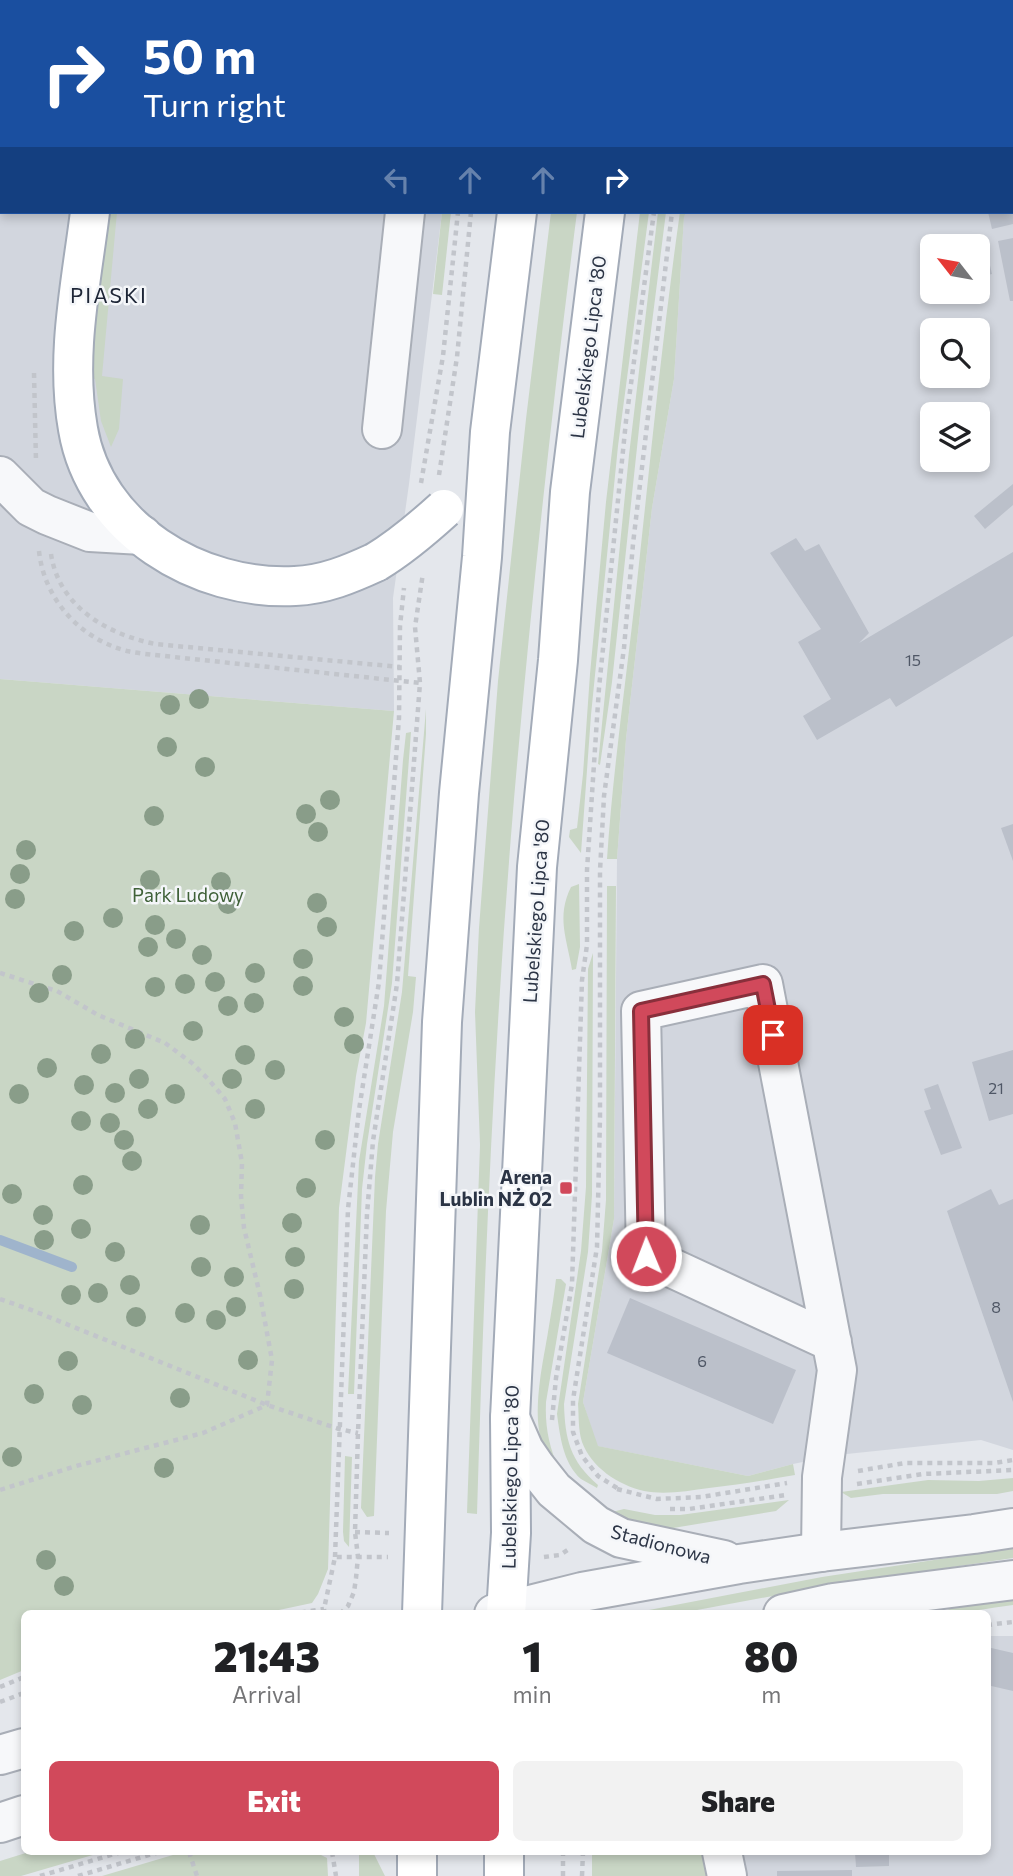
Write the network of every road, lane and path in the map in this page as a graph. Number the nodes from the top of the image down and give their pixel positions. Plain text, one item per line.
1 (90, 214) edge
2 (405, 214) edge
3 (458, 214) edge
4 (517, 214) edge
5 (605, 214) edge
6 (672, 214) edge
7 (382, 429) dead end
8 (490, 432) junction
9 (36, 445) dead end
10 (0, 477) edge
11 (431, 500) junction
12 (36, 509) junction
13 (142, 535) junction
14 (391, 571) junction
15 (400, 682) junction
16 (420, 683) dead end
17 (405, 886) dead end
18 (0, 973) edge
19 (0, 1299) edge
20 (832, 1342) junction
21 (267, 1405) junction
22 (510, 1418) junction
23 (339, 1429) junction
24 (358, 1433) junction
25 (1013, 1460) edge
26 (822, 1476) junction
27 (617, 1488) junction
28 (0, 1490) edge
29 (596, 1525) junction
30 (1013, 1528) edge
31 (821, 1552) junction
32 (509, 1555) junction
33 (424, 1556) junction
34 (335, 1557) junction
35 (358, 1557) junction
36 (739, 1564) junction
37 (1013, 1580) edge
38 (325, 1610) edge
39 (344, 1610) edge
40 (422, 1610) edge
41 (502, 1610) edge
42 (513, 1610) edge
43 (803, 1610) edge
44 (1013, 1622) edge
45 (991, 1625) edge
46 (21, 1678) edge
47 (0, 1687) edge
48 (21, 1694) edge
49 (0, 1702) edge
50 (21, 1749) edge
51 (0, 1755) edge
52 (21, 1816) edge
53 (0, 1823) edge
54 (111, 1855) edge
55 (149, 1855) edge
56 (190, 1855) edge
57 (332, 1855) edge
58 (504, 1855) edge
59 (563, 1855) edge
60 (583, 1855) edge
61 (723, 1855) edge
62 (40, 1876) edge
63 (78, 1876) edge
64 (197, 1876) edge
65 (336, 1876) edge
66 (503, 1876) edge
67 (563, 1876) edge
68 (582, 1876) edge
69 (727, 1876) edge

1 - 13 main road
2 - 7 street
3 - 11 path
4 - 8 main road
5 - 22 main road, Lubelskiego Lipca '80
6 - 27 path
8 - 11 main road
8 - 33 main road
9 - 12 path
10 - 12 street
11 - 14 main road, bridge
12 - 13 street
12 - 15 path
13 - 14 main road
14 - 15 path
15 - 16 path
15 - 23 path
17 - 24 path
18 - 21 path
19 - 21 path
20 - 20 street
20 - 26 street
21 - 23 path
21 - 28 path
22 - 29 street, Stadionowa
22 - 32 main road, Lubelskiego Lipca '80
23 - 24 path
23 - 34 path
24 - 35 path
25 - 26 path
26 - 27 path
26 - 31 street
27 - 29 path
29 - 32 path
29 - 36 street, Stadionowa
30 - 31 street, Stadionowa
31 - 36 street, Stadionowa
32 - 41 main road, Lubelskiego Lipca '80
33 - 35 path
33 - 40 main road
34 - 35 path
34 - 38 path
35 - 39 path
36 - 42 street, Stadionowa
37 - 43 street
44 - 45 path
46 - 47 path
48 - 49 path
50 - 51 street
52 - 53 street
54 - 62 path
55 - 63 path
56 - 64 path
57 - 65 path
58 - 66 main road
59 - 67 path
60 - 68 path
61 - 69 street

